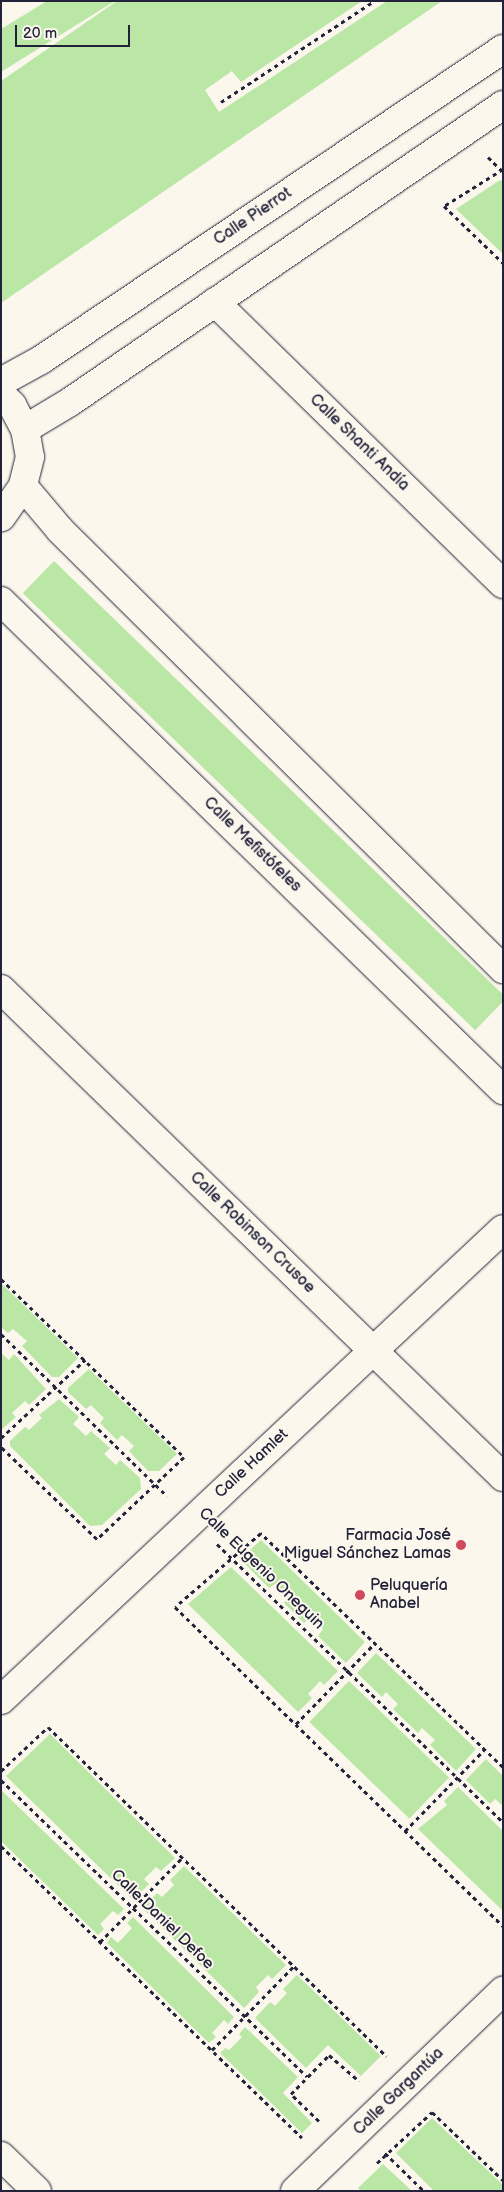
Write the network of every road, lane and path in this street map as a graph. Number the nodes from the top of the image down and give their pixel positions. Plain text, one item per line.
1 (374, 1) edge
2 (503, 49) edge
3 (221, 102) dead end
4 (503, 105) edge
5 (503, 169) edge
6 (503, 263) edge
7 (215, 302) junction
8 (1, 382) edge
9 (1, 394) edge
10 (25, 429) junction
11 (23, 486) junction
12 (1, 517) edge
13 (503, 584) edge
14 (1, 601) edge
15 (503, 969) edge
16 (1, 989) edge
17 (503, 1090) edge
18 (503, 1228) edge
19 (1, 1279) edge
20 (1, 1334) edge
21 (373, 1350) junction
22 (85, 1360) junction
23 (56, 1388) junction
24 (1, 1438) edge
25 (1, 1446) edge
26 (503, 1477) edge
27 (154, 1484) junction
28 (192, 1520) junction
29 (231, 1558) junction
30 (374, 1644) junction
31 (348, 1671) junction
32 (1, 1700) edge
33 (296, 1724) junction
34 (484, 1750) junction
35 (503, 1768) edge
36 (1, 1771) edge
37 (457, 1778) junction
38 (1, 1780) edge
39 (503, 1822) edge
40 (405, 1831) junction
41 (1, 1846) edge
42 (182, 1858) junction
43 (133, 1908) junction
44 (503, 1926) edge
45 (100, 1942) junction
46 (294, 1966) junction
47 (503, 1992) edge
48 (244, 2017) junction
49 (212, 2050) junction
50 (390, 2060) dead end
51 (306, 2077) junction
52 (363, 2085) dead end
53 (328, 2119) dead end
54 (360, 2130) junction
55 (304, 2141) dead end
56 (386, 2154) junction
57 (1, 2156) edge
58 (503, 2180) edge
59 (37, 2191) edge
60 (295, 2191) edge
61 (424, 2191) edge

1 - 3 path
2 - 8 street, Calle Pierrot
4 - 7 street
5 - 6 path
7 - 10 street
7 - 13 street, Calle Shanti Andía
9 - 10 street
10 - 11 street
11 - 12 street
11 - 15 street
14 - 17 street, Calle Mefistófeles
16 - 21 street, Calle Robinson Crusoe
18 - 21 street, Calle Hamlet
19 - 22 path
20 - 23 path, Calle Eugenio Oneguin
21 - 26 street, Calle Robinson Crusoe
21 - 28 street, Calle Hamlet
22 - 23 path
22 - 27 path
23 - 24 path
23 - 27 path, Calle Eugenio Oneguin
25 - 27 path
27 - 28 path, Calle Eugenio Oneguin
28 - 29 path, Calle Eugenio Oneguin
28 - 32 street, Calle Hamlet
29 - 30 path
29 - 31 path, Calle Eugenio Oneguin
29 - 33 path
30 - 31 path
30 - 34 path
31 - 33 path
31 - 37 path, Calle Eugenio Oneguin
33 - 40 path
34 - 35 path
34 - 37 path
36 - 42 path
37 - 39 path, Calle Eugenio Oneguin
37 - 40 path
38 - 43 path, Calle Daniel Defoe
40 - 44 path
41 - 45 path
42 - 43 path
42 - 46 path
43 - 45 path
43 - 48 path, Calle Daniel Defoe
45 - 49 path
46 - 48 path
46 - 50 path
47 - 54 street, Calle Gargantúa
48 - 49 path
48 - 51 path, Calle Daniel Defoe
49 - 55 path
51 - 52 path
51 - 53 path
54 - 56 path
54 - 60 street, Calle Gargantúa
56 - 58 path
56 - 61 path
57 - 59 street

